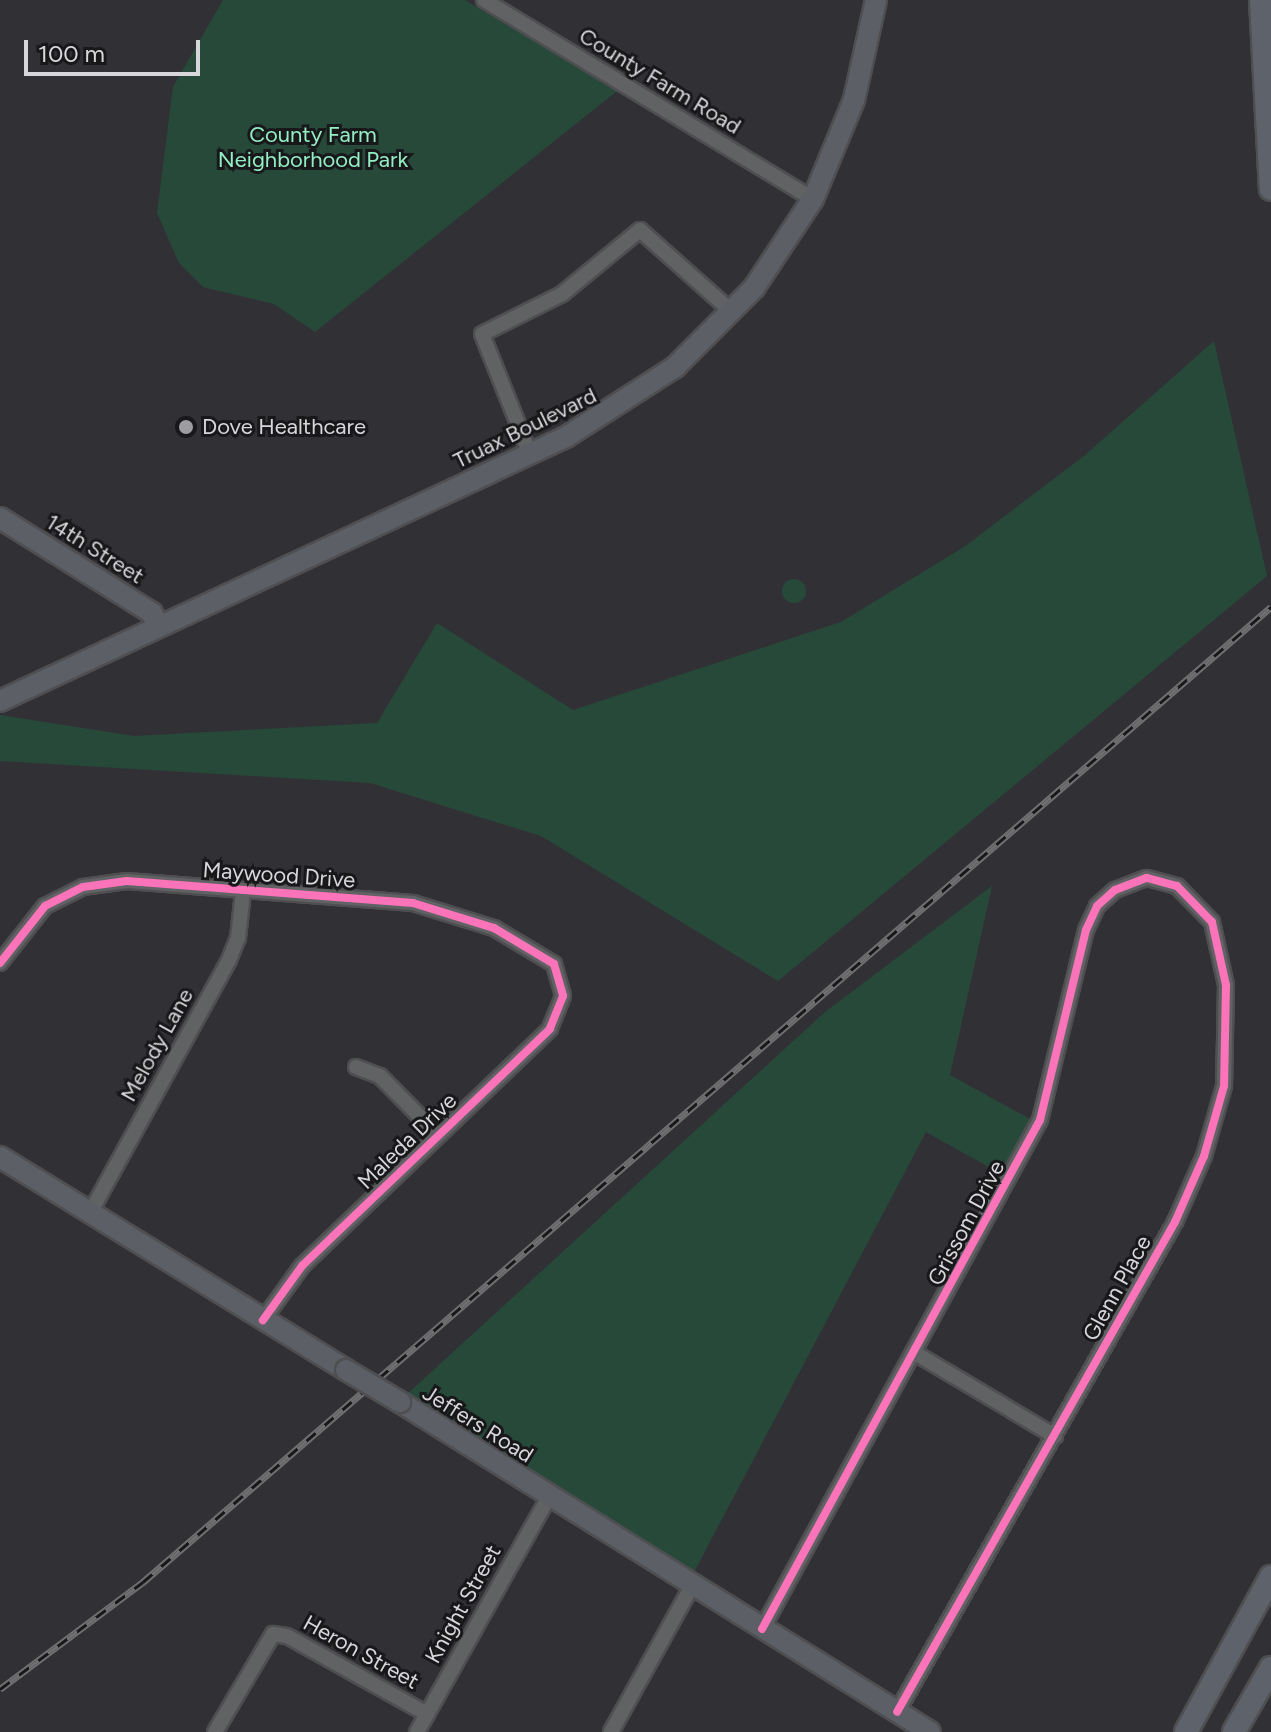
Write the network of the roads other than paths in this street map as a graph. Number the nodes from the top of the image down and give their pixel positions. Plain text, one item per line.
1 (484, 0) edge
2 (876, 0) edge
3 (1261, 0) edge
4 (1271, 189) edge
5 (813, 199) junction
6 (732, 312) junction
7 (530, 454) junction
8 (0, 518) edge
9 (158, 626) junction
10 (0, 701) edge
11 (1147, 878) joint
12 (243, 892) junction
13 (0, 963) edge
14 (563, 984) joint
15 (356, 1067) dead end
16 (438, 1135) junction
17 (0, 1157) edge
18 (90, 1213) junction
19 (263, 1320) junction
20 (915, 1353) junction
21 (1055, 1436) junction
22 (549, 1497) junction
23 (1271, 1577) edge
24 (692, 1586) junction
25 (1245, 1628) junction
26 (762, 1629) junction
27 (1271, 1668) edge
28 (897, 1712) junction
29 (427, 1714) junction
30 (215, 1732) edge
31 (417, 1732) edge
32 (611, 1732) edge
33 (930, 1732) edge
34 (1186, 1732) edge
35 (1199, 1732) edge
36 (1234, 1732) edge

1 - 5 street, County Farm Road
2 - 5 main road, Truax Boulevard
3 - 4 main road
5 - 6 main road, Truax Boulevard
6 - 7 main road, Truax Boulevard
6 - 7 street
7 - 9 main road, Truax Boulevard
8 - 9 main road, 14th Street
9 - 10 main road, Truax Boulevard
11 - 20 street, Grissom Drive
11 - 21 street, Glenn Place
12 - 13 street, Maywood Drive
12 - 14 street, Maywood Drive
12 - 18 street, Melody Lane
14 - 16 street, Maleda Drive
15 - 16 street
16 - 19 street, Maleda Drive
17 - 18 main road, Jeffers Road
18 - 19 main road, Jeffers Road
19 - 22 main road, Jeffers Road, bridge
20 - 21 street
20 - 26 street, Grissom Drive
21 - 28 street, Glenn Place
22 - 24 main road, Jeffers Road
22 - 29 street, Knight Street
23 - 25 main road
24 - 26 main road, Jeffers Road
24 - 32 street
25 - 34 main road
25 - 35 main road
26 - 28 main road, Jeffers Road
27 - 36 main road
28 - 33 main road, Jeffers Road
29 - 30 street, Heron Street
29 - 31 street, Knight Street

